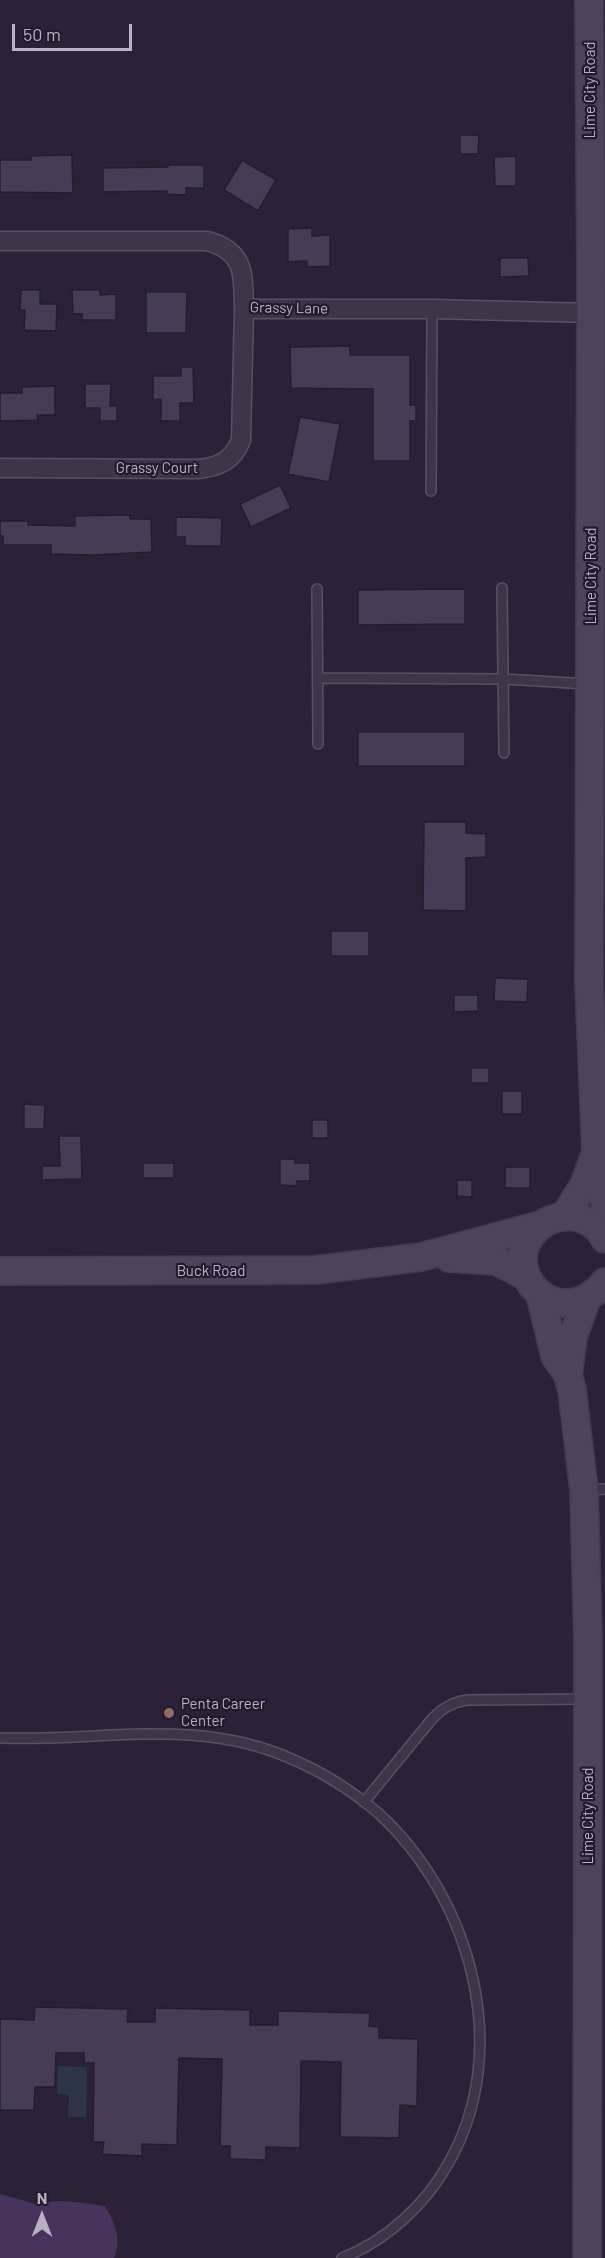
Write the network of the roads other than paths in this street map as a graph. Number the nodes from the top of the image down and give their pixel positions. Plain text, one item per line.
1 (592, 16) edge
2 (0, 241) edge
3 (598, 274) edge
4 (243, 309) junction
5 (432, 309) junction
6 (591, 313) junction
7 (0, 468) edge
8 (431, 491) dead end
9 (502, 588) dead end
10 (317, 590) dead end
11 (318, 678) junction
12 (504, 679) junction
13 (590, 684) junction
14 (318, 744) dead end
15 (504, 753) dead end
16 (596, 1152) junction
17 (605, 1203) edge
18 (553, 1221) junction
19 (605, 1239) edge
20 (421, 1257) junction
21 (0, 1271) edge
22 (533, 1285) junction
23 (598, 1291) edge
24 (568, 1375) junction
25 (595, 1490) edge
26 (588, 1699) junction
27 (0, 1738) edge
28 (364, 1803) junction
29 (342, 2258) edge
30 (587, 2258) edge

1 - 3 street, Lime City Road
2 - 4 street, Grassy Lane
3 - 6 street, Lime City Road
4 - 5 street, Grassy Lane
4 - 7 street, Grassy Court
5 - 6 street, Grassy Lane
5 - 8 lane
6 - 13 street, Lime City Road
9 - 12 lane
10 - 11 lane
11 - 12 lane
11 - 14 lane
12 - 13 lane
12 - 15 lane
13 - 16 street, Lime City Road
16 - 17 street, Lime City Road
16 - 18 street, Lime City Road
18 - 19 street
18 - 20 street, Buck Road
18 - 22 street, Lime City Road
20 - 21 street, Buck Road
20 - 22 street, Buck Road
22 - 23 street, Buck Road
22 - 24 street, Lime City Road
23 - 24 street, Lime City Road
24 - 25 street, Lime City Road
25 - 26 street, Lime City Road
26 - 28 lane
26 - 30 street, Lime City Road
27 - 28 lane
28 - 29 lane

